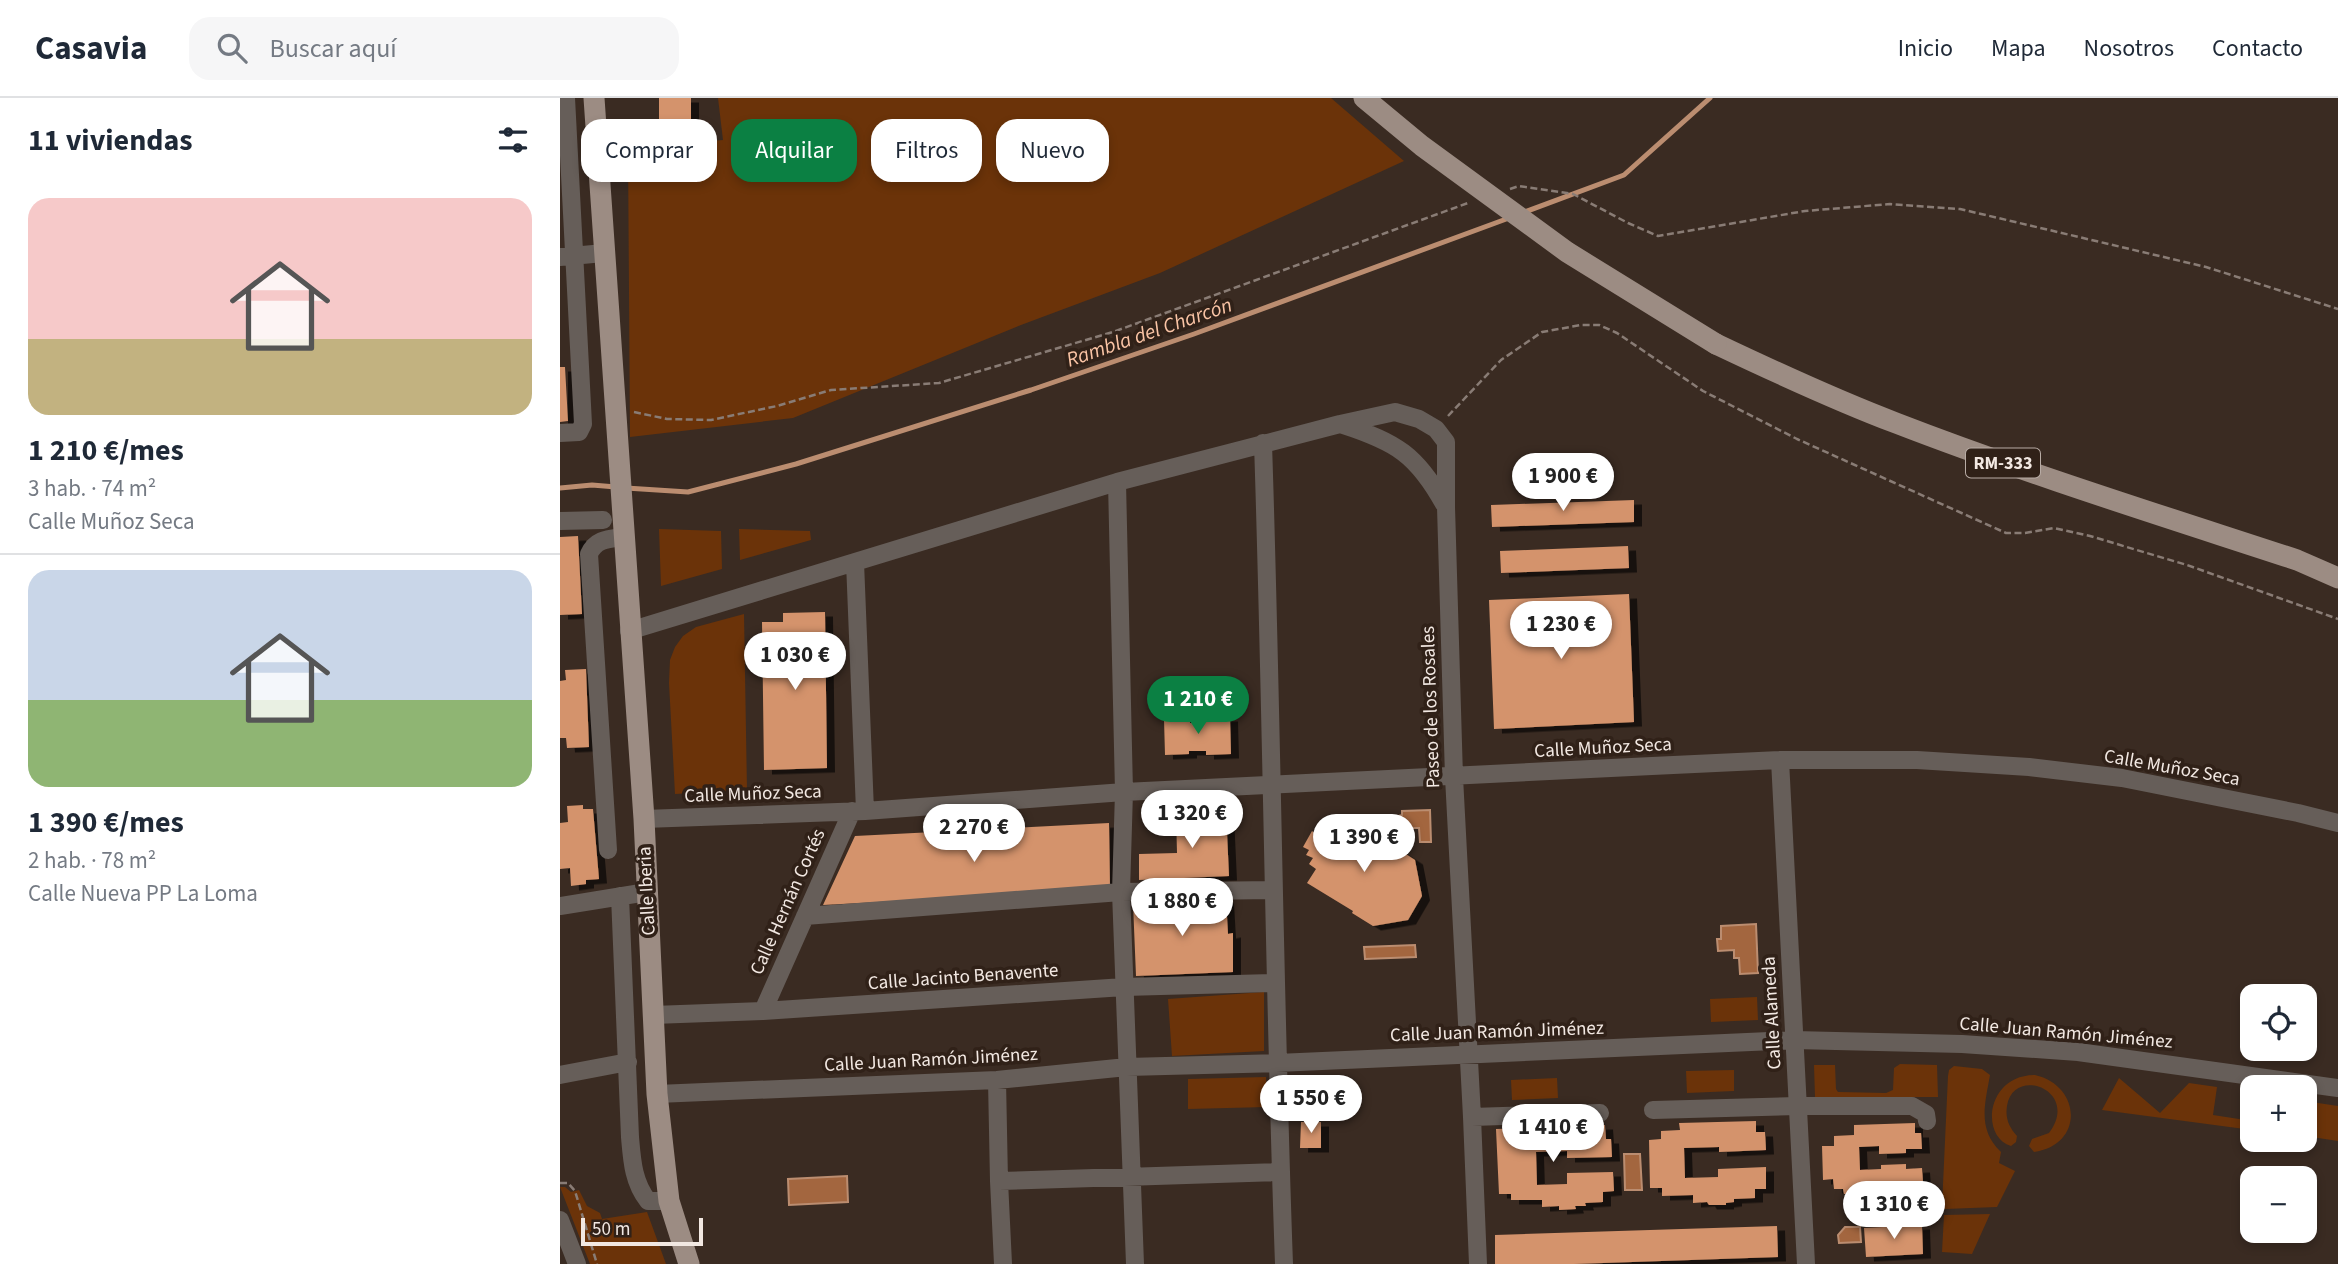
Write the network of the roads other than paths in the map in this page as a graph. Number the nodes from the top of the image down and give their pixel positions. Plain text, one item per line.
1 (566, 98) edge
2 (594, 98) edge
3 (1364, 98) edge
4 (595, 119) edge
5 (564, 150) edge
6 (599, 182) edge
7 (604, 253) junction
8 (567, 256) edge
9 (1340, 424) junction
10 (560, 433) edge
11 (1263, 443) junction
12 (1117, 482) junction
13 (1446, 507) junction
14 (612, 517) junction
15 (560, 521) edge
16 (623, 537) junction
17 (2297, 560) junction
18 (2338, 561) edge
19 (855, 562) junction
20 (2338, 578) edge
21 (629, 631) junction
22 (1780, 760) junction
23 (1454, 777) junction
24 (1272, 785) junction
25 (1124, 792) junction
26 (858, 811) junction
27 (644, 819) junction
28 (2338, 823) edge
29 (608, 850) dead end
30 (1273, 890) junction
31 (648, 892) junction
32 (1122, 892) junction
33 (620, 896) junction
34 (560, 906) edge
35 (805, 916) junction
36 (1275, 983) junction
37 (1124, 987) junction
38 (763, 1011) junction
39 (653, 1015) junction
40 (1794, 1041) junction
41 (1468, 1055) junction
42 (628, 1062) junction
43 (1277, 1063) junction
44 (1127, 1067) junction
45 (560, 1075) edge
46 (998, 1080) junction
47 (2338, 1088) edge
48 (657, 1094) junction
49 (1798, 1106) junction
50 (1653, 1110) dead end
51 (1600, 1113) dead end
52 (1472, 1117) junction
53 (1927, 1121) dead end
54 (1280, 1172) junction
55 (1131, 1176) junction
56 (999, 1181) junction
57 (669, 1201) junction
58 (560, 1220) edge
59 (577, 1264) edge
60 (689, 1264) edge
61 (1003, 1264) edge
62 (1135, 1264) edge
63 (1284, 1264) edge
64 (1478, 1264) edge
65 (1806, 1264) edge

1 - 5 street
2 - 4 main road, Calle Iberia
3 - 17 main road, RM-333, bridge
5 - 8 street
6 - 7 main road, Calle Iberia
7 - 8 street
7 - 14 main road, Calle Iberia
8 - 10 street
9 - 11 street
9 - 13 street
9 - 13 street, Paseo de los Rosales
11 - 12 street
11 - 24 street
12 - 19 street
12 - 25 street
13 - 23 street, Paseo de los Rosales
14 - 15 street
14 - 16 main road, Calle Iberia
16 - 21 main road, Calle Iberia
16 - 29 street
17 - 18 main road, RM-333
17 - 20 main road, RM-333
19 - 21 street
19 - 26 street
21 - 27 main road, Calle Iberia
22 - 23 street, Calle Muñoz Seca
22 - 28 street, Calle Muñoz Seca
22 - 40 street, Calle Alameda
23 - 24 street, Calle Muñoz Seca
23 - 41 street, Paseo de los Rosales
24 - 25 street, Calle Muñoz Seca
24 - 30 street
25 - 26 street, Calle Muñoz Seca
25 - 32 street
26 - 27 street, Calle Muñoz Seca
26 - 35 street, Calle Hernán Cortés
27 - 31 main road, Calle Iberia
30 - 32 street
30 - 36 street
31 - 33 street
31 - 39 main road, Calle Iberia
32 - 35 street
32 - 37 street
33 - 34 street
33 - 42 street
35 - 38 street, Calle Hernán Cortés
36 - 37 street, Calle Jacinto Benavente
36 - 43 street
37 - 38 street, Calle Jacinto Benavente
37 - 44 street
38 - 39 street, Calle Jacinto Benavente
39 - 48 main road, Calle Iberia
40 - 41 street, Calle Juan Ramón Jiménez
40 - 47 street, Calle Juan Ramón Jiménez
40 - 49 street, Calle Alameda
41 - 43 street, Calle Juan Ramón Jiménez
41 - 52 street, Paseo de los Rosales
42 - 45 street
42 - 57 street
43 - 44 street, Calle Juan Ramón Jiménez
43 - 54 street
44 - 46 street, Calle Juan Ramón Jiménez
44 - 55 street
46 - 48 street, Calle Juan Ramón Jiménez
46 - 56 street
48 - 57 main road, Calle Iberia
49 - 50 street
49 - 53 street
49 - 65 street, Calle Alameda
51 - 52 street
52 - 64 street, Paseo de los Rosales
54 - 55 street
54 - 63 street
55 - 56 street
55 - 62 street
56 - 61 street
57 - 60 main road, Calle Iberia
58 - 59 street

